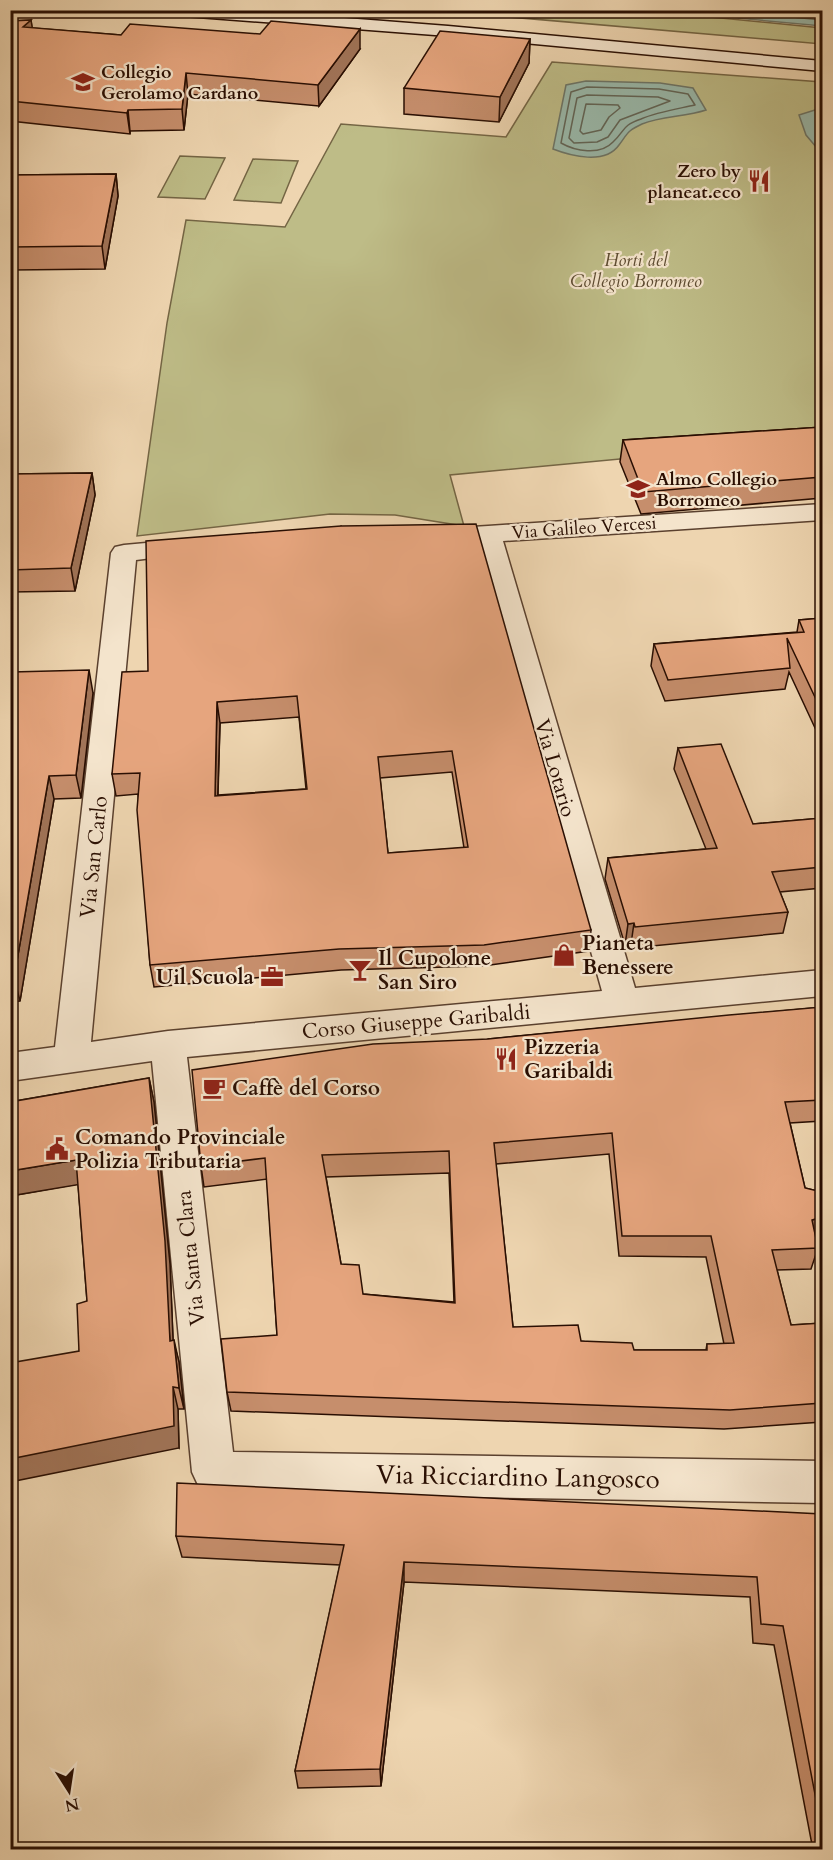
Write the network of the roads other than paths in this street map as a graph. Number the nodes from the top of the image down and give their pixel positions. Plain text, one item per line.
1 (171, 10) edge
2 (822, 66) edge
3 (822, 512) edge
4 (488, 534) junction
5 (409, 535) edge
6 (215, 546) edge
7 (822, 983) edge
8 (622, 1002) junction
9 (168, 1045) junction
10 (72, 1058) junction
11 (10, 1067) edge
12 (214, 1472) joint
13 (822, 1482) edge

1 - 2 street
3 - 4 street, Via Galileo Vercesi
4 - 5 street, Via Galileo Vercesi
4 - 8 street, Via Lotario
6 - 10 street, Via San Carlo
7 - 8 street, Corso Giuseppe Garibaldi
8 - 9 street, Corso Giuseppe Garibaldi
9 - 10 street, Corso Giuseppe Garibaldi
9 - 12 street, Via Santa Clara
10 - 11 street, Corso Giuseppe Garibaldi
12 - 13 street, Via Ricciardino Langosco

